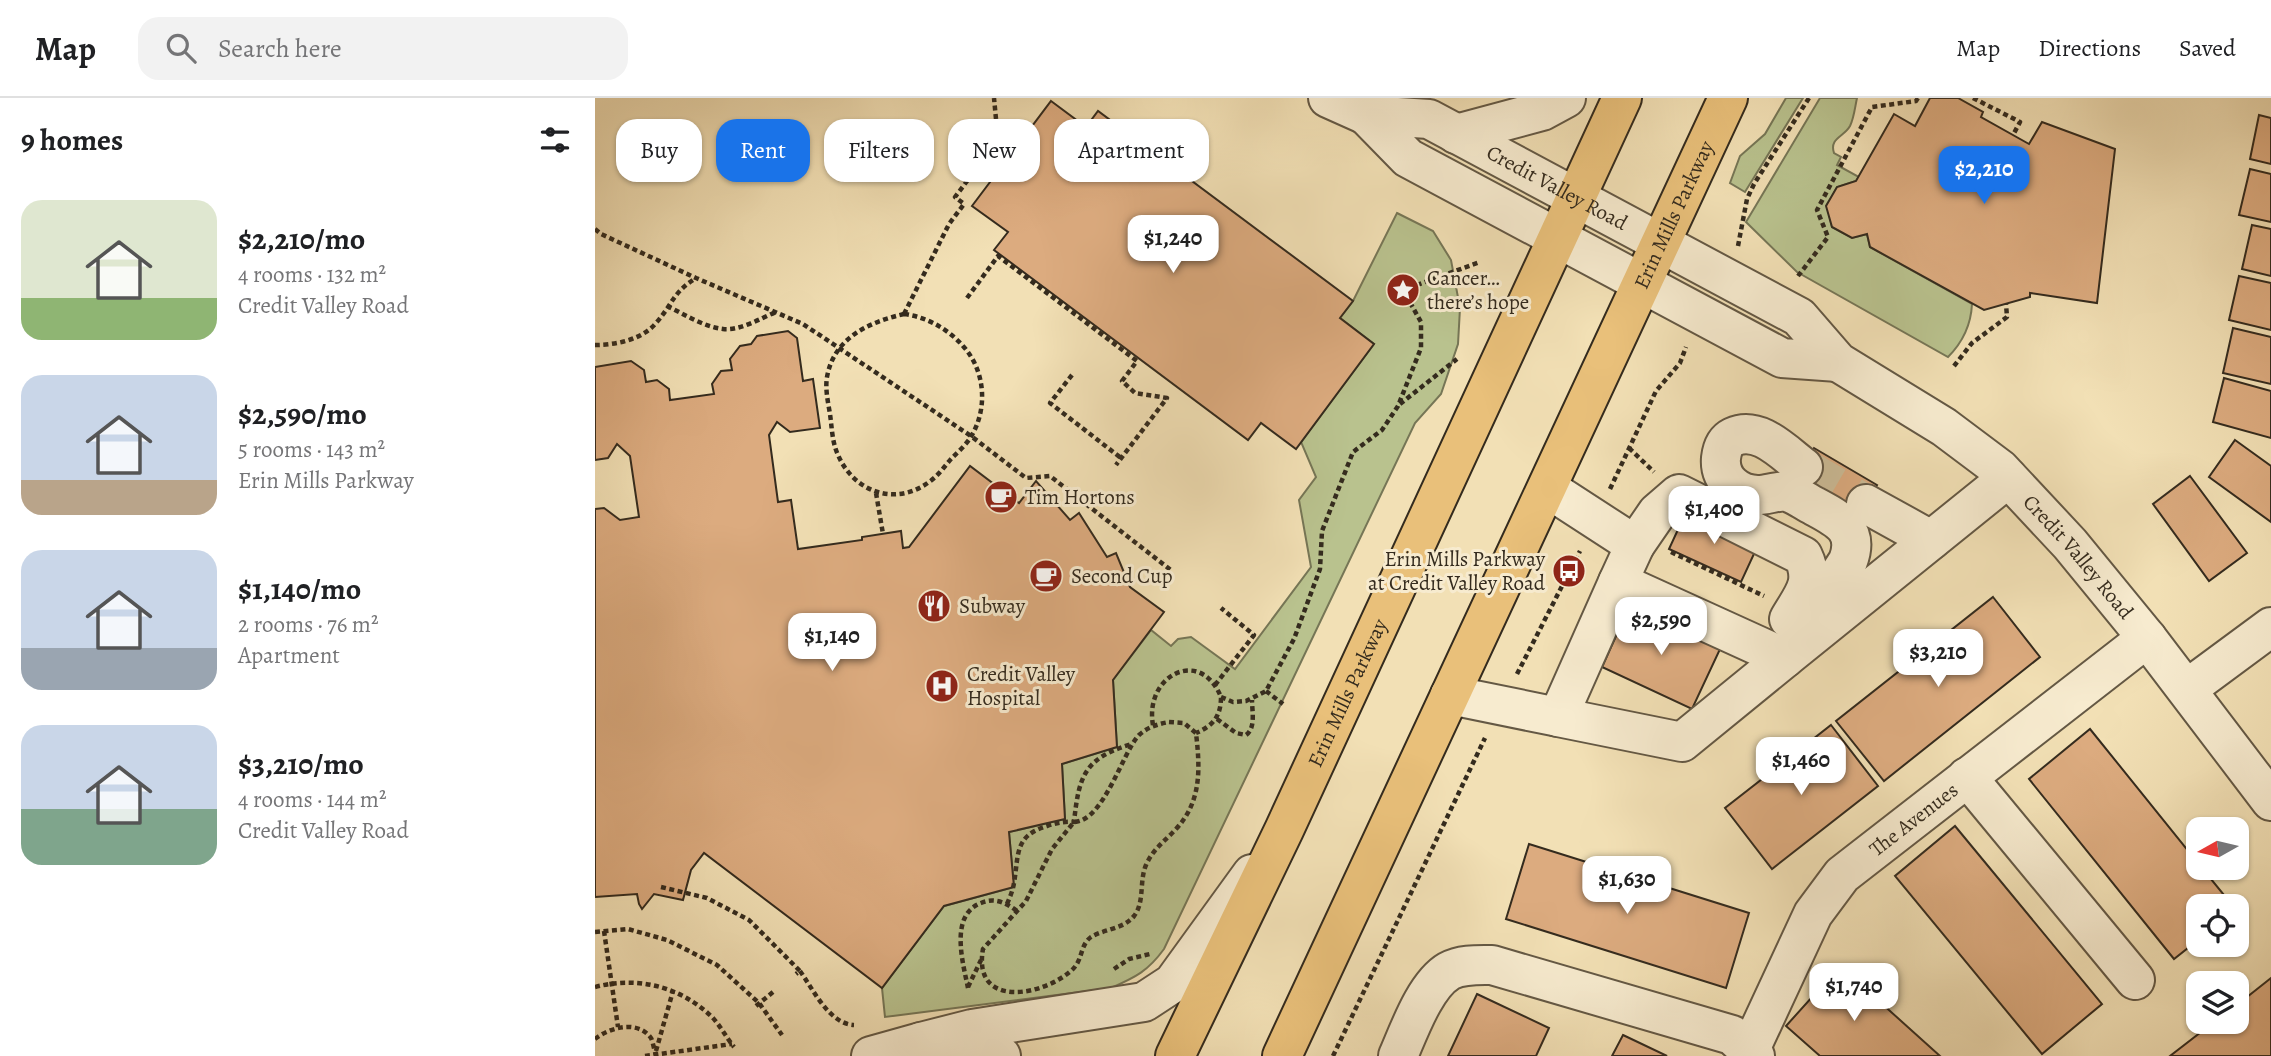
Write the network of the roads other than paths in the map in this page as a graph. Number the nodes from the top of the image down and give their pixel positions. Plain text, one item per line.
1 (1328, 98) edge
2 (1566, 98) edge
3 (1622, 98) edge
4 (1728, 98) edge
5 (1366, 115) junction
6 (1456, 134) junction
7 (1576, 198) junction
8 (1557, 238) junction
9 (1660, 243) junction
10 (1641, 283) junction
11 (1838, 362) junction
12 (1803, 467) tunnel mouth
13 (1723, 472) junction
14 (2008, 478) junction
15 (1547, 488) junction
16 (1679, 494) junction
17 (1866, 504) tunnel mouth
18 (1931, 540) junction
19 (1635, 545) junction
20 (1618, 582) junction
21 (2271, 627) edge
22 (2147, 638) junction
23 (1778, 655) junction
24 (2187, 689) junction
25 (1450, 695) junction
26 (1558, 717) junction
27 (1967, 777) junction
28 (2271, 801) edge
29 (1284, 830) junction
30 (2135, 980) dead end
31 (921, 1042) junction
32 (1750, 1054) edge
33 (871, 1056) edge
34 (1001, 1056) edge
35 (1175, 1056) edge
36 (1282, 1056) edge
37 (1398, 1056) edge

1 - 5 street, Credit Valley Road
2 - 6 street
3 - 7 main road, Erin Mills Parkway
4 - 9 main road, Erin Mills Parkway
5 - 6 street, Credit Valley Road
5 - 8 street, Credit Valley Road
6 - 7 street, Credit Valley Road
7 - 8 main road, Erin Mills Parkway
7 - 9 street, Credit Valley Road
8 - 10 street, Credit Valley Road
8 - 29 main road, Erin Mills Parkway
9 - 10 main road, Erin Mills Parkway
9 - 11 street, Credit Valley Road
10 - 11 street, Credit Valley Road
10 - 15 main road, Erin Mills Parkway
11 - 14 street, Credit Valley Road
12 - 13 street
13 - 16 street
13 - 23 street
14 - 18 street
14 - 22 street, Credit Valley Road
15 - 19 street
15 - 25 main road, Erin Mills Parkway
16 - 19 street
16 - 23 street
17 - 18 street
18 - 23 street
19 - 20 street
20 - 23 street
20 - 26 street
21 - 24 street
22 - 24 street, Credit Valley Road
22 - 27 street, The Avenues
23 - 26 street
24 - 28 street, Credit Valley Road
25 - 26 street
25 - 36 main road, Erin Mills Parkway
27 - 30 street
27 - 32 street, The Avenues
29 - 31 street
29 - 35 main road, Erin Mills Parkway
31 - 33 street
31 - 34 street
32 - 37 street

